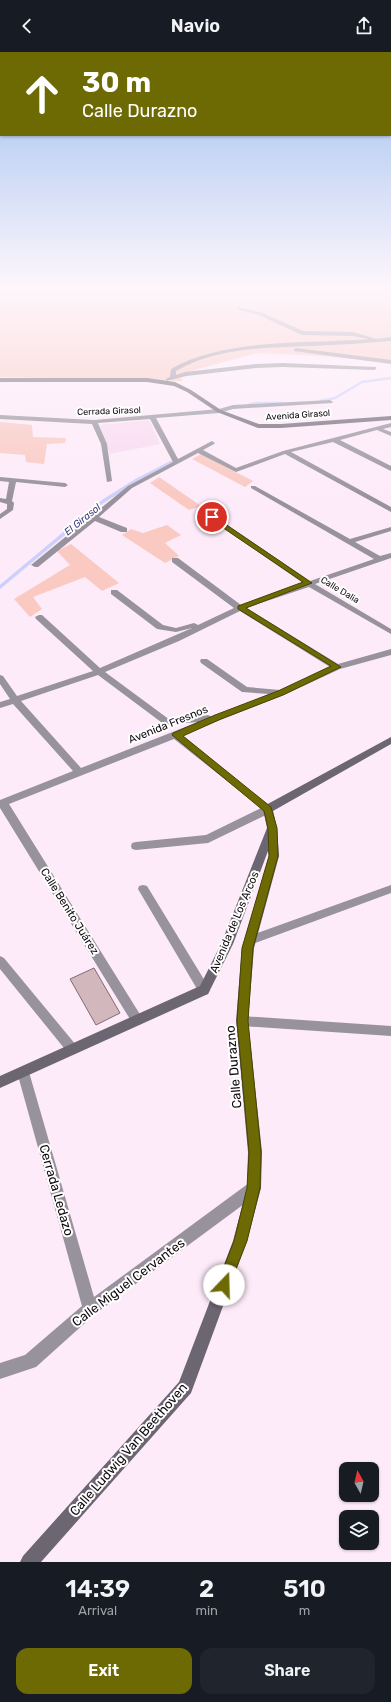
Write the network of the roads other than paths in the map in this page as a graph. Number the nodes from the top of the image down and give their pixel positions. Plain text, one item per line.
1 (205, 356) edge
2 (344, 356) edge
3 (391, 362) edge
4 (374, 368) dead end
5 (173, 377) junction
6 (0, 380) edge
7 (164, 382) junction
8 (330, 402) dead end
9 (219, 412) junction
10 (0, 417) edge
11 (153, 418) junction
12 (391, 418) edge
13 (94, 422) junction
14 (391, 425) edge
15 (376, 428) junction
16 (391, 434) edge
17 (333, 439) junction
18 (212, 443) dead end
19 (199, 451) junction
20 (284, 452) junction
21 (175, 462) junction
22 (391, 469) edge
23 (0, 479) edge
24 (12, 480) junction
25 (109, 481) dead end
26 (65, 485) dead end
27 (253, 487) dead end
28 (0, 500) edge
29 (9, 501) junction
30 (200, 509) dead end
31 (391, 510) edge
32 (0, 517) edge
33 (94, 518) junction
34 (391, 529) edge
35 (124, 530) dead end
36 (350, 541) junction
37 (391, 555) edge
38 (378, 558) junction
39 (175, 560) dead end
40 (35, 565) dead end
41 (308, 583) junction
42 (114, 592) dead end
43 (240, 608) junction
44 (225, 616) junction
45 (39, 617) dead end
46 (391, 632) edge
47 (391, 652) edge
48 (204, 661) dead end
49 (337, 667) junction
50 (99, 672) junction
51 (0, 678) edge
52 (281, 693) junction
53 (15, 700) junction
54 (0, 706) edge
55 (218, 717) junction
56 (176, 735) junction
57 (391, 740) edge
58 (386, 746) edge
59 (79, 772) junction
60 (2, 803) edge
61 (268, 809) junction
62 (272, 828) junction
63 (136, 846) dead end
64 (142, 889) dead end
65 (391, 889) edge
66 (250, 940) junction
67 (0, 961) edge
68 (204, 990) junction
69 (137, 1020) junction
70 (242, 1021) junction
71 (391, 1031) edge
72 (72, 1049) junction
73 (23, 1072) junction
74 (0, 1082) edge
75 (254, 1188) junction
76 (90, 1309) junction
77 (0, 1370) edge
78 (29, 1562) edge

1 - 5 street
2 - 3 street
4 - 5 street
5 - 7 street
6 - 7 street, Avenida Girasol
7 - 9 street, Avenida Girasol
8 - 9 street, Cerrada Girasol
9 - 11 street, Cerrada Girasol
9 - 12 street, Avenida Girasol
10 - 13 street, Cerrada Girasol
11 - 13 street, Cerrada Girasol
11 - 21 street
13 - 25 street
14 - 15 street
15 - 16 street
15 - 17 street
17 - 20 street
17 - 22 street
18 - 19 street
19 - 20 street
19 - 21 street
20 - 31 street
21 - 33 street
23 - 24 street
24 - 26 street
24 - 29 street
27 - 36 street
28 - 29 street
29 - 32 street
30 - 41 street, Calle Dalia
33 - 35 street
33 - 40 street
34 - 36 street
36 - 38 street
37 - 38 street
38 - 41 street
39 - 43 street
41 - 43 street
41 - 46 street, Calle Dalia
42 - 44 street
43 - 44 street
43 - 49 street
44 - 50 street
45 - 50 street
47 - 49 street, Avenida Fresnos
48 - 52 street
49 - 52 street, Avenida Fresnos
50 - 53 street
50 - 55 street
51 - 53 street
52 - 55 street, Avenida Fresnos
53 - 54 street
53 - 59 street
55 - 56 street, Avenida Fresnos
56 - 59 street, Avenida Fresnos
56 - 61 street
57 - 58 street
58 - 61 street
59 - 60 street, Avenida Fresnos
60 - 69 street, Calle Benito Juárez
61 - 62 street
61 - 63 street
62 - 66 street, Calle Durazno
62 - 68 street, Avenida de Los Arcos
64 - 68 street
65 - 66 street
66 - 70 street, Calle Durazno
67 - 72 street
68 - 69 street
69 - 72 street
70 - 71 street
70 - 75 street, Calle Durazno
72 - 73 street
73 - 74 street
73 - 76 street, Cerrada Ledazo
75 - 76 street, Calle Miguel Cervantes
75 - 78 street, Calle Ludwig Van Beethoven
76 - 77 street, Calle Miguel Cervantes

